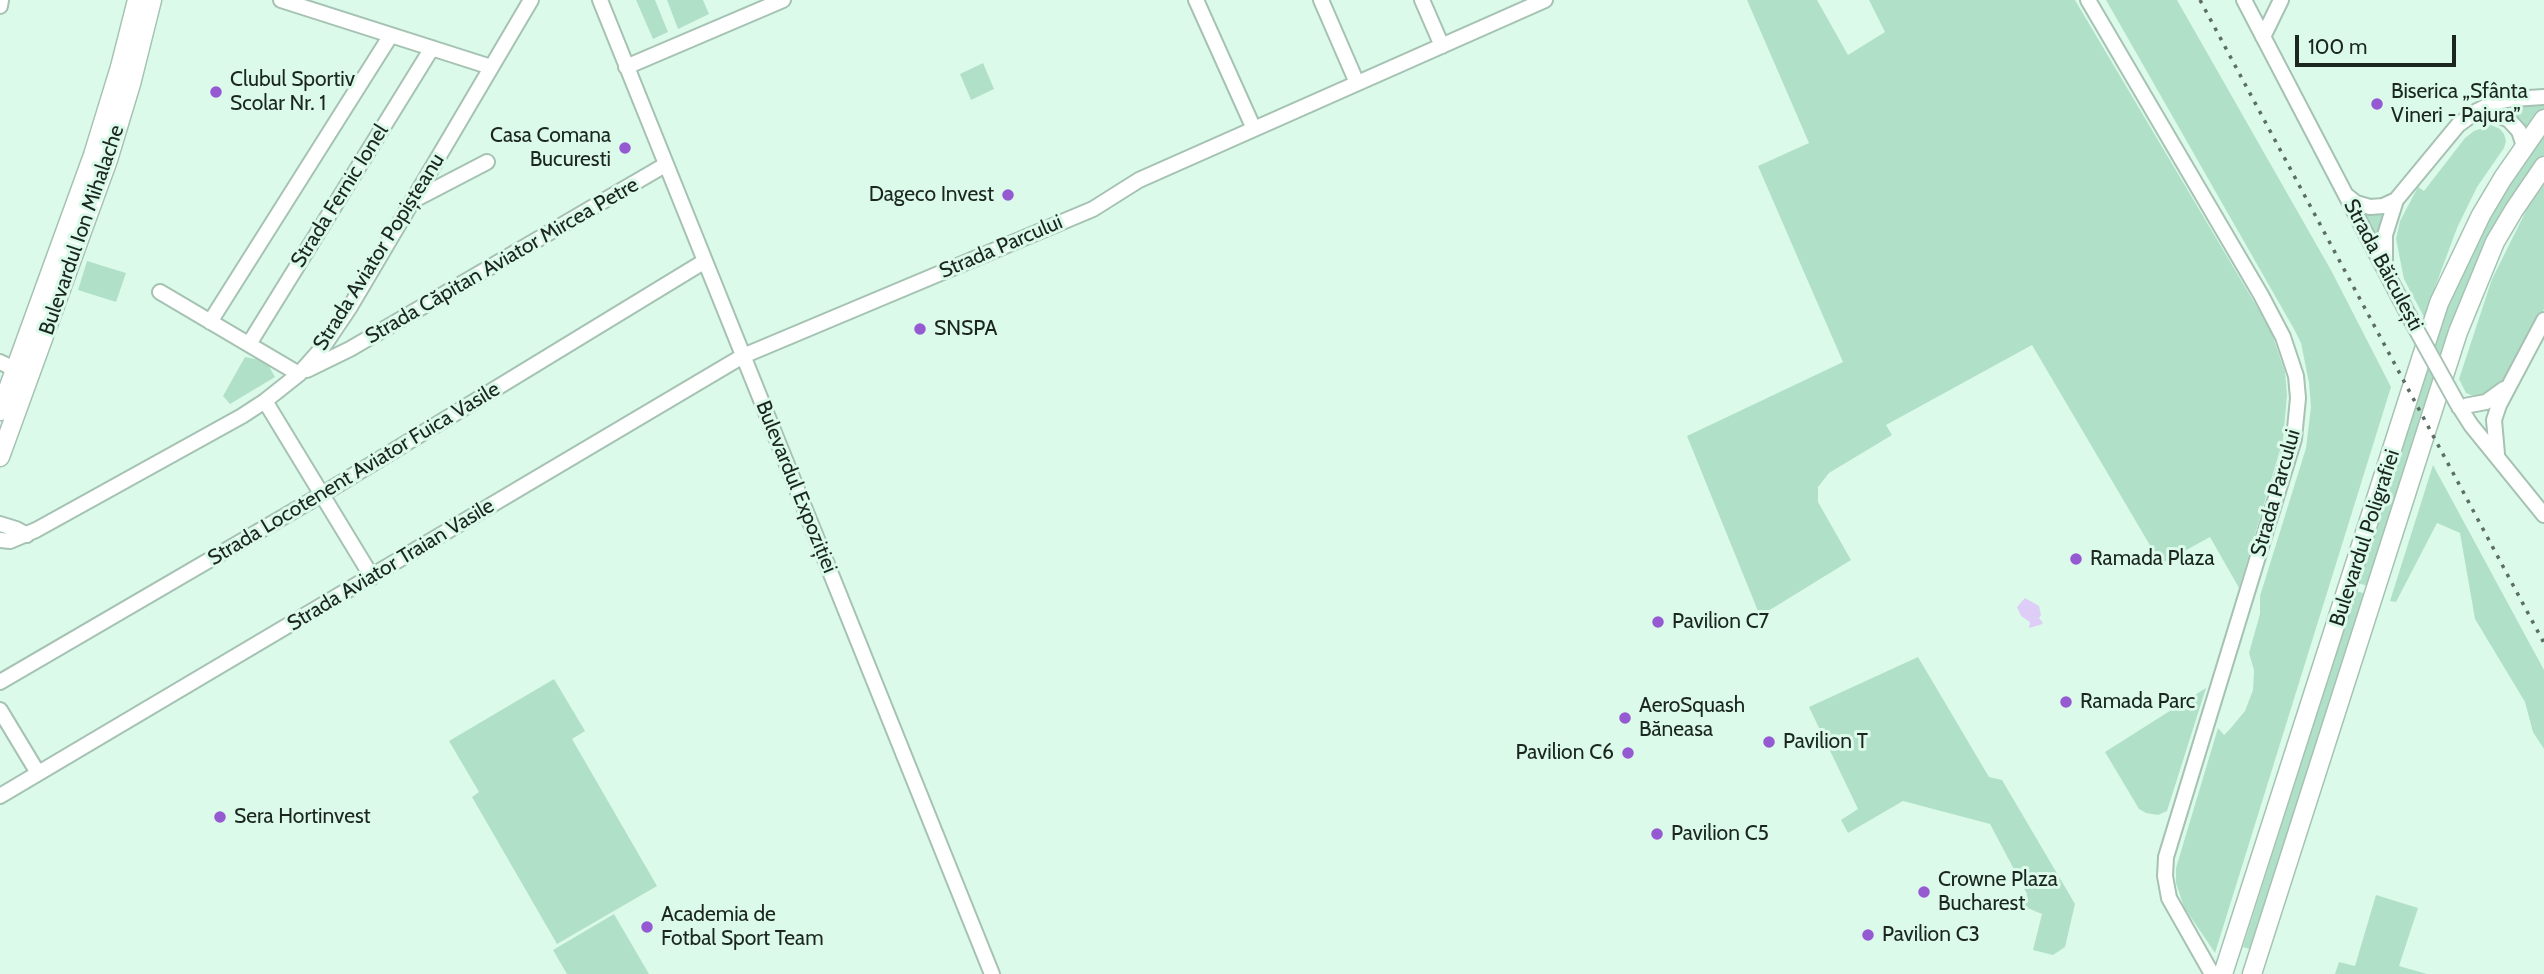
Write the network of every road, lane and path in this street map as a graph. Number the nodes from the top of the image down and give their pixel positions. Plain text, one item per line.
1 (1, 0) edge
2 (137, 0) edge
3 (152, 0) edge
4 (281, 0) edge
5 (531, 0) edge
6 (600, 0) edge
7 (783, 0) edge
8 (1196, 0) edge
9 (1321, 0) edge
10 (1422, 0) edge
11 (1545, 0) edge
12 (2088, 0) edge
13 (2244, 0) edge
14 (2281, 0) edge
15 (0, 6) edge
16 (391, 35) junction
17 (2263, 37) junction
18 (1442, 46) junction
19 (432, 48) junction
20 (491, 67) junction
21 (626, 67) junction
22 (1357, 83) junction
23 (2544, 97) edge
24 (2477, 111) junction
25 (2544, 119) edge
26 (1254, 129) junction
27 (2524, 146) junction
28 (487, 162) dead end
29 (665, 164) junction
30 (2544, 166) edge
31 (2346, 195) junction
32 (2396, 200) junction
33 (412, 201) junction
34 (705, 261) junction
35 (2386, 272) junction
36 (160, 292) dead end
37 (2544, 320) edge
38 (210, 322) junction
39 (249, 344) junction
40 (743, 356) junction
41 (15, 369) edge
42 (299, 374) junction
43 (2511, 384) junction
44 (265, 401) junction
45 (2458, 405) junction
46 (0, 411) edge
47 (2497, 454) junction
48 (0, 457) edge
49 (321, 495) junction
50 (2544, 515) edge
51 (0, 524) edge
52 (27, 535) junction
53 (3, 542) edge
54 (372, 577) junction
55 (0, 682) edge
56 (0, 710) edge
57 (37, 774) junction
58 (0, 796) edge
59 (992, 974) edge
60 (2212, 974) edge
61 (2223, 974) edge
62 (2252, 974) edge

1 - 15 street
2 - 41 main road, Bulevardul Ion Mihalache
3 - 41 main road, Bulevardul Ion Mihalache
4 - 16 street
5 - 20 street, Strada Aviator Popișteanu
6 - 21 street, Bulevardul Expoziției
7 - 21 street
8 - 26 street
9 - 22 street
10 - 18 street
11 - 18 street, Strada Parcului
12 - 60 street, Strada Parcului
13 - 17 street, Strada Băiculești
14 - 17 street
16 - 19 street
16 - 38 street
17 - 31 street, Strada Băiculești
18 - 22 street, Strada Parcului
19 - 20 street
19 - 39 street, Strada Fernic Ionel
20 - 33 street, Strada Aviator Popișteanu
21 - 29 street, Bulevardul Expoziției
22 - 26 street, Strada Parcului
23 - 24 street
24 - 27 street
24 - 32 street
25 - 27 main road, Bulevardul Poligrafiei
26 - 40 street, Strada Parcului
27 - 61 main road, Bulevardul Poligrafiei
28 - 33 street
29 - 34 street, Bulevardul Expoziției
29 - 42 street, Strada Căpitan Aviator Mircea Petre
30 - 62 main road, Bulevardul Poligrafiei
31 - 32 street
31 - 35 street, Strada Băiculești
32 - 35 street
33 - 42 street, Strada Aviator Popișteanu
34 - 40 street, Bulevardul Expoziției
34 - 49 street, Strada Locotenent Aviator Fuica Vasile
35 - 45 street, Strada Băiculești, bridge
36 - 38 street
37 - 43 street
38 - 39 street
39 - 42 street
40 - 54 street, Strada Aviator Traian Vasile
40 - 59 street, Bulevardul Expoziției
41 - 46 main road, Bulevardul Ion Mihalache
41 - 48 main road, Bulevardul Ion Mihalache
42 - 44 street, Strada Aviator Popișteanu
43 - 45 street
43 - 47 street
44 - 49 street
44 - 52 street, Strada Aviator Popișteanu
45 - 47 street, Strada Băiculești
47 - 50 street, Strada Băiculești
49 - 54 street
49 - 55 street, Strada Locotenent Aviator Fuica Vasile
51 - 52 street
52 - 53 street, Strada Aviator Popișteanu
54 - 57 street, Strada Aviator Traian Vasile
56 - 57 street
57 - 58 street, Strada Aviator Traian Vasile

